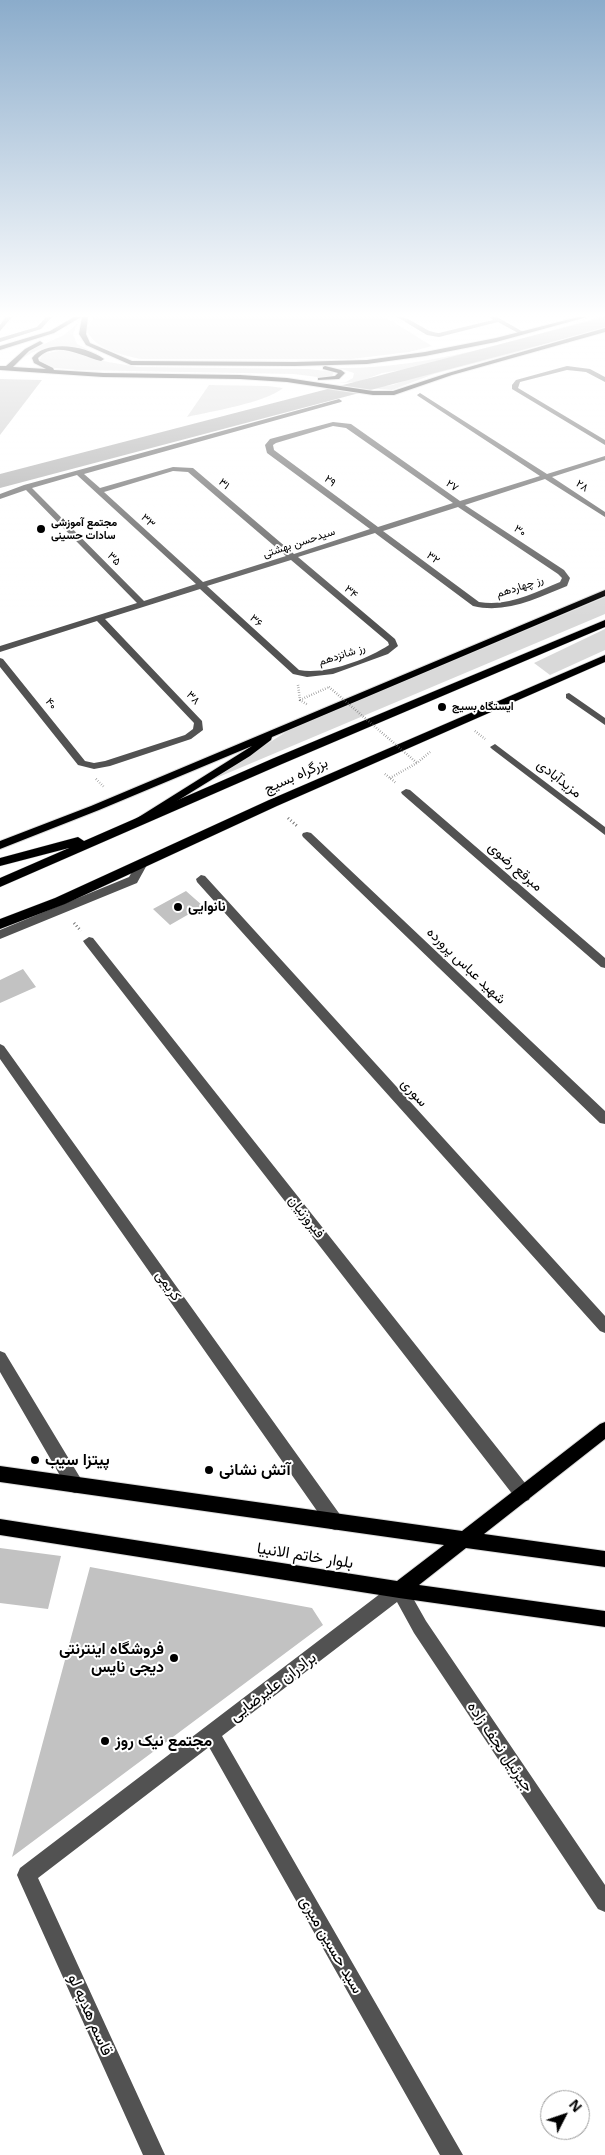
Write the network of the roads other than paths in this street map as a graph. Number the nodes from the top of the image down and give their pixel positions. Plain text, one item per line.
1 (278, 418) edge
2 (455, 418) edge
3 (563, 418) edge
4 (605, 443) edge
5 (270, 451) joint
6 (605, 458) edge
7 (79, 473) junction
8 (546, 477) junction
9 (27, 487) junction
10 (99, 491) junction
11 (0, 497) edge
12 (459, 504) junction
13 (605, 515) edge
14 (376, 530) junction
15 (292, 557) junction
16 (566, 578) joint
17 (201, 586) junction
18 (605, 593) edge
19 (144, 604) junction
20 (476, 604) joint
21 (99, 618) junction
22 (605, 623) edge
23 (394, 646) joint
24 (0, 649) edge
25 (605, 658) edge
26 (0, 661) edge
27 (296, 672) joint
28 (569, 696) dead end
29 (605, 722) edge
30 (279, 729) junction
31 (495, 747) dead end
32 (82, 763) joint
33 (406, 792) dead end
34 (125, 828) junction
35 (605, 832) edge
36 (307, 835) dead end
37 (0, 845) edge
38 (0, 862) edge
39 (143, 863) junction
40 (201, 880) dead end
41 (0, 883) edge
42 (0, 924) edge
43 (0, 935) edge
44 (89, 941) dead end
45 (605, 964) edge
46 (0, 1050) edge
47 (605, 1119) edge
48 (605, 1326) edge
49 (0, 1358) edge
50 (605, 1429) edge
51 (0, 1474) edge
52 (75, 1485) junction
53 (523, 1494) junction
54 (335, 1522) junction
55 (0, 1527) edge
56 (466, 1539) junction
57 (605, 1559) edge
58 (399, 1590) junction
59 (605, 1619) edge
60 (211, 1734) junction
61 (27, 1875) joint
62 (605, 1902) edge
63 (154, 2155) edge
64 (452, 2155) edge

1 - 7 street
2 - 8 street, ۲۸
3 - 4 street
5 - 12 street, ۲۷
5 - 14 street, ۲۹
6 - 8 street, سیدحسن بهشتی
7 - 9 street
7 - 10 street, ۳۳
8 - 12 street, سیدحسن بهشتی
8 - 13 street, ۲۸
9 - 11 street
9 - 19 street, ۳۵
10 - 15 street, ۳۱
10 - 17 street, ۳۳
12 - 14 street, سیدحسن بهشتی
12 - 16 street, ۳۰
14 - 15 street, سیدحسن بهشتی
14 - 20 street, ۳۲
15 - 17 street, سیدحسن بهشتی
15 - 23 street, ۳۴
16 - 20 street, رز چهاردهم
17 - 19 street, سیدحسن بهشتی
17 - 27 street, ۳۶
18 - 30 main road
19 - 21 street, سیدحسن بهشتی
21 - 24 street, سیدحسن بهشتی
21 - 32 street, ۳۸
22 - 34 highway, بزرگراه بسیج
23 - 27 street, رز شانزدهم
25 - 39 highway, بزرگراه بسیج
26 - 32 street, ۴۰
28 - 29 street
30 - 34 main road
30 - 37 main road
31 - 35 street, مزیدآبادی
33 - 45 street, مبرقع رضوی
34 - 38 highway
34 - 41 highway, بزرگراه بسیج
36 - 47 street, شهید عباس پرورده
39 - 42 highway, بزرگراه بسیج
39 - 43 street
40 - 48 street, سوری
44 - 53 street, فیروزنیان
46 - 54 street, کریمی
49 - 52 street
50 - 53 main road
51 - 52 main road
52 - 54 main road
53 - 56 main road
54 - 56 main road
55 - 58 main road, بلوار خاتم الانبیا
56 - 57 main road
56 - 58 main road
58 - 59 main road, بلوار خاتم الانبیا
58 - 60 street, برادران علیرضایی
58 - 62 street, جبرئیل نجف زاده
60 - 61 street, برادران علیرضایی
60 - 64 street, سید حسین میری
61 - 63 street, قاسم هدیه لو

